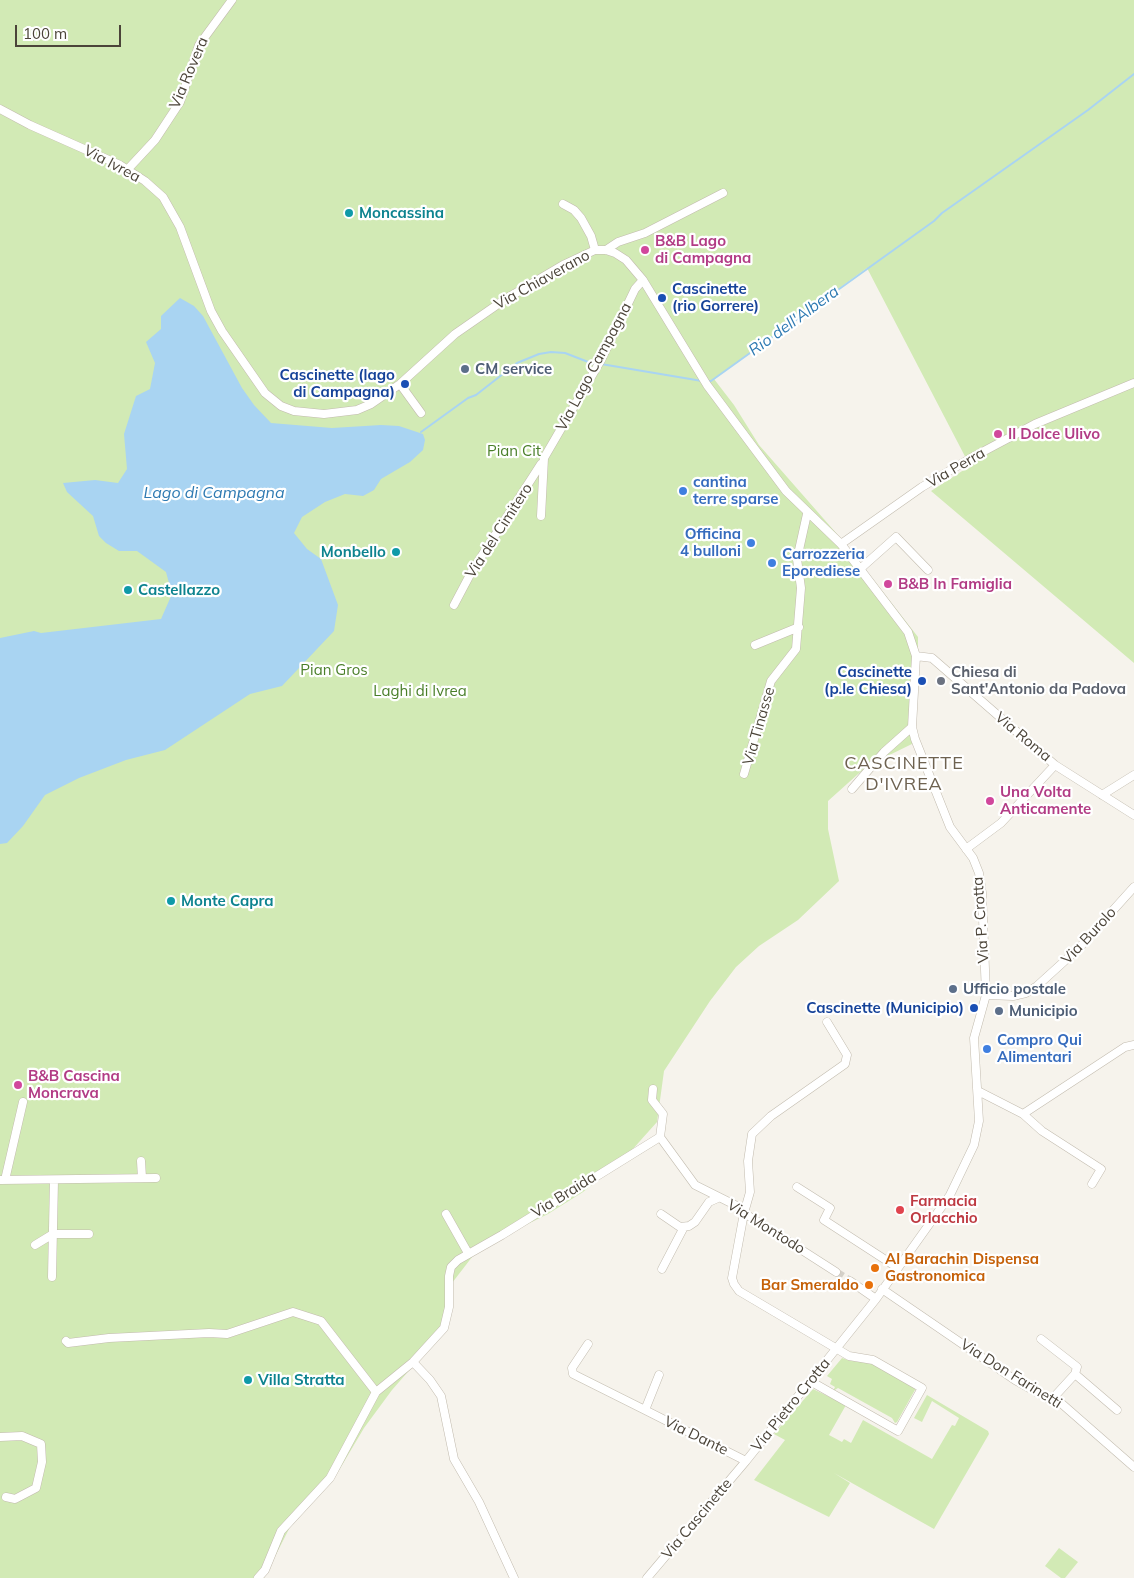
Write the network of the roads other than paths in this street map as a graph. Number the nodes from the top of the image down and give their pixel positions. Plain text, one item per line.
1 (232, 0) edge
2 (0, 109) edge
3 (128, 169) junction
4 (723, 193) dead end
5 (563, 204) dead end
6 (595, 250) junction
7 (606, 250) junction
8 (643, 280) junction
9 (211, 311) joint
10 (1134, 383) edge
11 (400, 384) junction
12 (421, 413) dead end
13 (544, 458) junction
14 (807, 514) junction
15 (541, 516) dead end
16 (841, 544) junction
17 (860, 569) junction
18 (928, 570) dead end
19 (454, 605) dead end
20 (799, 627) junction
21 (755, 645) dead end
22 (916, 656) junction
23 (912, 727) junction
24 (1055, 765) junction
25 (744, 774) dead end
26 (1134, 775) edge
27 (852, 789) dead end
28 (1102, 795) junction
29 (1134, 815) edge
30 (966, 849) junction
31 (1134, 887) edge
32 (986, 995) junction
33 (827, 1022) dead end
34 (1134, 1045) edge
35 (653, 1089) dead end
36 (978, 1091) junction
37 (23, 1102) dead end
38 (1023, 1114) junction
39 (660, 1136) junction
40 (141, 1162) dead end
41 (142, 1178) junction
42 (156, 1178) dead end
43 (3, 1180) edge
44 (54, 1180) junction
45 (1092, 1184) dead end
46 (797, 1187) dead end
47 (718, 1198) junction
48 (744, 1213) junction
49 (446, 1214) dead end
50 (662, 1214) dead end
51 (936, 1217) joint
52 (684, 1227) junction
53 (53, 1234) junction
54 (89, 1234) dead end
55 (35, 1245) dead end
56 (468, 1253) junction
57 (898, 1268) junction
58 (662, 1269) dead end
59 (836, 1272) tunnel mouth
60 (52, 1277) dead end
61 (850, 1281) tunnel mouth
62 (882, 1289) junction
63 (876, 1299) junction
64 (1041, 1339) dead end
65 (66, 1341) dead end
66 (588, 1344) dead end
67 (837, 1349) junction
68 (413, 1362) junction
69 (1075, 1374) junction
70 (659, 1375) dead end
71 (810, 1381) junction
72 (376, 1392) junction
73 (1054, 1397) junction
74 (645, 1410) junction
75 (1117, 1410) dead end
76 (0, 1438) edge
77 (746, 1461) junction
78 (1134, 1467) edge
79 (6, 1497) dead end
80 (258, 1578) edge
81 (514, 1578) edge
82 (647, 1578) edge

1 - 3 street, Via Rovera
2 - 3 street, Via Ivrea
3 - 9 street, Via Ivrea
4 - 7 street
5 - 6 street
6 - 7 street, Via Chiaverano
6 - 11 street, Via Chiaverano
7 - 8 street, Via Chiaverano
8 - 13 street, Via Lago Campagna
8 - 14 street, Via Chiaverano
9 - 11 street, Via Chiaverano
10 - 16 street, Via Perra
11 - 12 street
13 - 15 street, Via Lago Campagna
13 - 19 street, Via del Cimitero
14 - 16 street, Via Chiaverano
14 - 20 street, Via Tinasse
16 - 17 street, Via Chiaverano
17 - 18 street
17 - 22 street, Via Chiaverano
20 - 21 street
20 - 25 street, Via Tinasse
22 - 23 street, Via P. Crotta
22 - 24 street, Via Roma
23 - 27 street
23 - 30 street, Via P. Crotta
24 - 28 street, Via Roma
24 - 30 street
26 - 28 street
28 - 29 street, Via Roma
30 - 32 street, Via P. Crotta
31 - 32 street, Via Burolo
32 - 36 street, Via P. Crotta
33 - 48 street
34 - 38 street
35 - 39 street
36 - 38 street
36 - 51 street, Via P. Crotta
37 - 43 street
38 - 45 street
39 - 47 street, Via Montodo
39 - 56 street, Via Braida
40 - 41 street
41 - 42 street
41 - 44 street
43 - 44 street
44 - 53 street
46 - 57 street
47 - 48 street, Via Montodo
47 - 52 street
48 - 59 street, Via Montodo
48 - 67 street, Via Pietro Crotta
49 - 56 street
50 - 52 street
51 - 57 street, Via Pietro Crotta
52 - 58 street
53 - 54 street
53 - 55 street
53 - 60 street
56 - 68 street, Via Braida
57 - 62 street, Via Pietro Crotta
61 - 63 street
62 - 63 street, Via Pietro Crotta
62 - 73 street, Via Don Farinetti
63 - 67 street, Via Pietro Crotta
64 - 69 street
65 - 72 street
66 - 74 street, Via Dante
67 - 71 street, Via Pietro Crotta
67 - 71 street
68 - 72 street, Via Braida
68 - 81 street
69 - 73 street
69 - 75 street
70 - 74 street, Via Dante
71 - 77 street, Via Pietro Crotta
72 - 80 street
73 - 78 street, Via Don Farinetti
74 - 77 street, Via Dante
76 - 79 street
77 - 82 street, Via Cascinette

